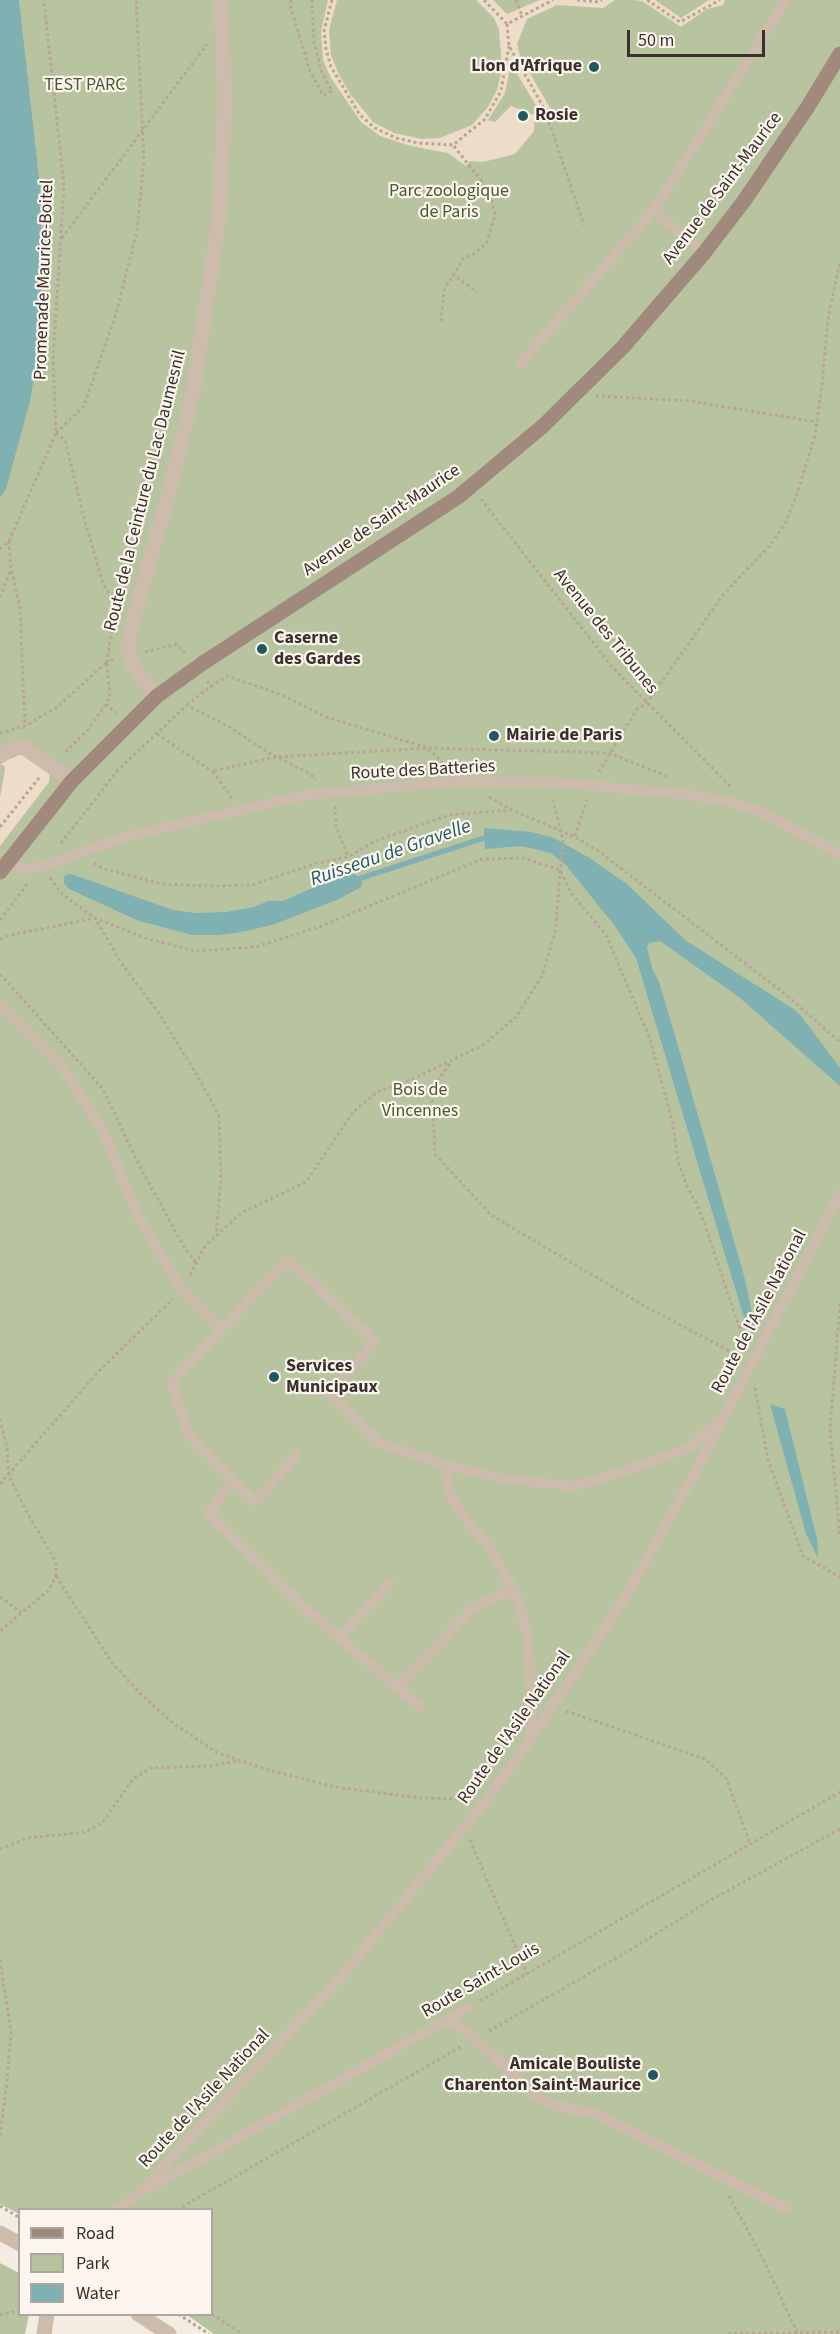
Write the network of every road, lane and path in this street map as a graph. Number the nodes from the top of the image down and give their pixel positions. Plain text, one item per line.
1 (44, 0) edge
2 (136, 0) edge
3 (221, 0) edge
4 (291, 0) edge
5 (312, 0) edge
6 (332, 0) edge
7 (484, 0) edge
8 (516, 0) edge
9 (553, 0) edge
10 (577, 0) edge
11 (602, 0) edge
12 (647, 0) edge
13 (720, 0) edge
14 (786, 0) edge
15 (522, 16) junction
16 (222, 23) junction
17 (507, 24) junction
18 (509, 46) junction
19 (840, 54) edge
20 (143, 127) junction
21 (453, 145) junction
22 (654, 210) junction
23 (584, 225) dead end
24 (61, 240) junction
25 (704, 253) junction
26 (840, 262) edge
27 (452, 274) junction
28 (477, 292) dead end
29 (441, 321) dead end
30 (521, 363) dead end
31 (574, 395) junction
32 (817, 422) junction
33 (56, 433) junction
34 (470, 487) junction
35 (9, 541) junction
36 (0, 549) edge
37 (11, 570) junction
38 (0, 597) edge
39 (115, 603) dead end
40 (140, 653) dead end
41 (186, 654) dead end
42 (206, 680) dead end
43 (211, 686) junction
44 (157, 696) junction
45 (646, 704) junction
46 (187, 705) junction
47 (117, 714) dead end
48 (25, 726) junction
49 (0, 733) edge
50 (158, 734) junction
51 (140, 736) dead end
52 (148, 743) junction
53 (22, 746) junction
54 (428, 748) junction
55 (609, 753) junction
56 (0, 755) edge
57 (276, 757) junction
58 (212, 771) junction
59 (676, 779) dead end
60 (72, 781) junction
61 (461, 782) junction
62 (548, 782) junction
63 (591, 786) junction
64 (331, 793) junction
65 (755, 809) junction
66 (241, 810) junction
67 (561, 831) junction
68 (575, 837) junction
69 (60, 844) dead end
70 (840, 854) edge
71 (76, 855) junction
72 (348, 857) junction
73 (3, 866) edge
74 (41, 867) junction
75 (561, 870) junction
76 (95, 918) junction
77 (0, 920) edge
78 (0, 939) edge
79 (0, 1005) edge
80 (840, 1042) edge
81 (451, 1062) junction
82 (840, 1194) edge
83 (216, 1236) junction
84 (182, 1290) junction
85 (840, 1304) edge
86 (222, 1329) junction
87 (751, 1362) junction
88 (725, 1414) junction
89 (0, 1419) edge
90 (297, 1455) dead end
91 (449, 1466) junction
92 (9, 1476) junction
93 (232, 1480) junction
94 (0, 1484) edge
95 (840, 1538) edge
96 (56, 1575) junction
97 (840, 1577) edge
98 (390, 1583) dead end
99 (514, 1590) junction
100 (0, 1597) edge
101 (21, 1612) junction
102 (0, 1631) edge
103 (339, 1638) junction
104 (397, 1688) junction
105 (420, 1707) dead end
106 (553, 1707) junction
107 (531, 1739) junction
108 (239, 1760) junction
109 (840, 1792) edge
110 (486, 1801) junction
111 (465, 1827) junction
112 (840, 1829) edge
113 (750, 1844) junction
114 (0, 1849) edge
115 (0, 1960) edge
116 (527, 1974) junction
117 (468, 2008) joint
118 (449, 2019) junction
119 (475, 2039) junction
120 (0, 2136) edge
121 (718, 2174) junction
122 (137, 2195) junction
123 (0, 2206) edge
124 (120, 2208) edge
125 (180, 2208) edge
126 (785, 2208) dead end
127 (18, 2217) edge
128 (0, 2233) edge
129 (18, 2243) edge
130 (18, 2310) edge
131 (0, 2314) edge
132 (213, 2315) edge
133 (47, 2316) edge
134 (141, 2316) edge
135 (181, 2316) edge
136 (840, 2332) edge
137 (798, 2333) edge
138 (44, 2334) edge
139 (169, 2334) edge
140 (209, 2334) edge
141 (242, 2334) edge
142 (728, 2334) edge

1 - 24 path, Promenade Maurice-Boitel
2 - 20 path
3 - 16 street, Route de la Ceinture du Lac Daumesnil
4 - 5 path
6 - 21 path
7 - 17 path
8 - 15 path
9 - 15 path
10 - 11 path
12 - 13 path
14 - 22 lane
15 - 17 path
16 - 20 path
16 - 44 street, Route de la Ceinture du Lac Daumesnil
17 - 18 path
18 - 21 path
18 - 23 path
19 - 25 main road, Avenue de Saint-Maurice
20 - 24 path
20 - 33 path
21 - 27 path
22 - 25 lane
22 - 30 lane
24 - 33 path, Promenade Maurice-Boitel
25 - 31 main road, Avenue de Saint-Maurice
26 - 32 path
27 - 28 path
27 - 29 path
31 - 32 path
31 - 34 main road, Avenue de Saint-Maurice
32 - 45 path
33 - 35 path, Promenade Maurice-Boitel
33 - 39 path
34 - 44 main road, Avenue de Saint-Maurice
34 - 45 path, Avenue des Tribunes
35 - 36 path, Promenade Maurice-Boitel
35 - 37 path
37 - 38 path
37 - 48 path
40 - 41 path
42 - 43 path
43 - 46 path
43 - 54 path
44 - 60 main road, Avenue de Saint-Maurice
45 - 55 path
45 - 65 path, Avenue des Tribunes
46 - 50 path
46 - 57 path
47 - 48 path
48 - 49 path
48 - 53 path
50 - 52 path
50 - 58 path
51 - 52 path
52 - 69 path
53 - 56 street
53 - 60 street
54 - 55 path
54 - 57 path
54 - 61 path
55 - 59 path
55 - 63 path
57 - 58 path
57 - 64 path
58 - 66 path
60 - 73 main road, Avenue de Saint-Maurice
61 - 62 lane, Route des Batteries
61 - 64 lane, Route des Batteries
62 - 63 lane, Route des Batteries
62 - 67 path
63 - 65 lane, Route des Batteries
63 - 68 path
64 - 66 lane, Route des Batteries
64 - 72 path
65 - 70 lane, Route des Batteries
66 - 71 lane, Route des Batteries
67 - 68 path
67 - 72 path
67 - 75 path
68 - 80 path
71 - 72 path
71 - 74 lane, Route des Batteries
73 - 74 lane, Route des Batteries
74 - 76 path
74 - 77 path
75 - 76 path
75 - 81 path
75 - 87 path
76 - 78 path
76 - 83 path
79 - 84 lane
81 - 83 path
81 - 87 path
82 - 87 lane, Route de l'Asile National
83 - 84 path
84 - 86 lane
84 - 92 path
85 - 95 path
86 - 91 lane
86 - 93 lane
87 - 88 lane, Route de l'Asile National
87 - 97 path
88 - 91 lane
88 - 106 lane, Route de l'Asile National
89 - 92 path
90 - 93 lane
91 - 99 lane
92 - 94 path
92 - 96 path
93 - 103 lane
96 - 101 path
96 - 108 path
98 - 103 lane
99 - 104 lane
99 - 107 lane
100 - 101 path
101 - 102 path
103 - 104 lane
104 - 105 lane
106 - 107 lane, Route de l'Asile National
106 - 113 path
107 - 110 lane, Route de l'Asile National
108 - 110 path
108 - 114 path
109 - 113 path, Route Saint-Louis
110 - 111 lane, Route de l'Asile National
111 - 116 path
111 - 122 lane, Route de l'Asile National
112 - 119 path
113 - 116 path, Route Saint-Louis
115 - 120 path
116 - 117 path, Route Saint-Louis
117 - 118 lane, Route Saint-Louis
118 - 119 lane
118 - 122 lane, Route Saint-Louis
119 - 121 lane
119 - 125 path
121 - 126 lane
121 - 137 path
122 - 124 lane, Route de l'Asile National
123 - 127 path
128 - 129 street
130 - 131 path
132 - 141 path
133 - 138 street
134 - 139 street
135 - 140 path
136 - 137 path
137 - 142 path

